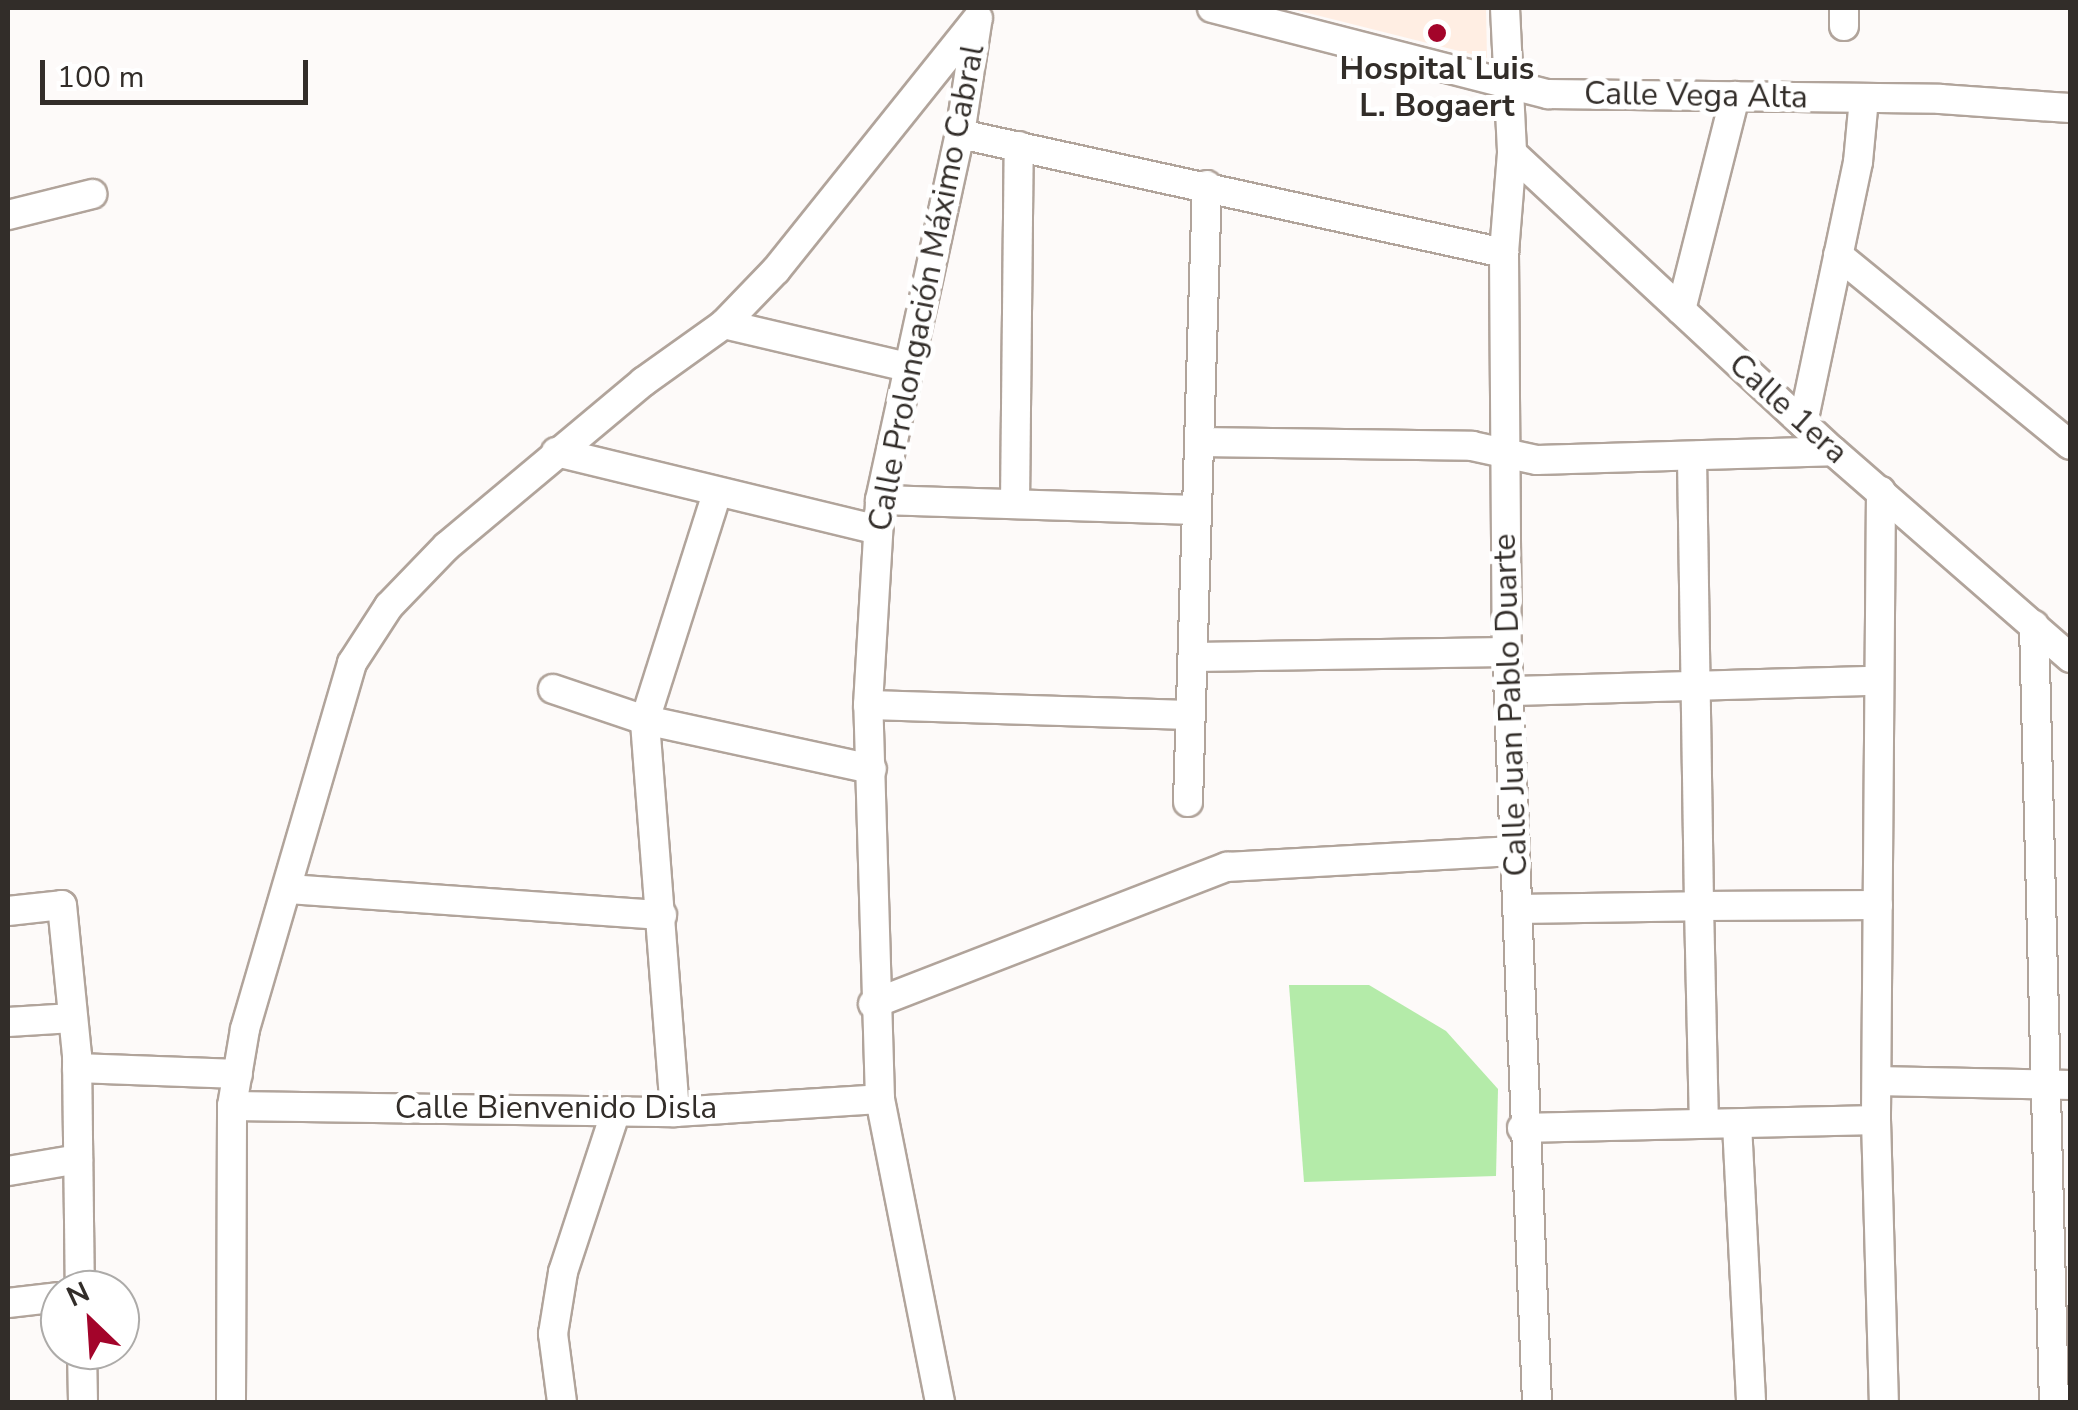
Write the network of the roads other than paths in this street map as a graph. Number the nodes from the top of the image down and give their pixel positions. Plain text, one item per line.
1 (1212, 8) edge
2 (1505, 8) edge
3 (980, 13) edge
4 (1509, 82) junction
5 (1736, 96) junction
6 (1864, 98) junction
7 (2070, 108) edge
8 (960, 134) junction
9 (1019, 146) junction
10 (1512, 153) junction
11 (1206, 185) junction
12 (92, 194) dead end
13 (8, 215) edge
14 (1504, 254) junction
15 (1838, 254) junction
16 (1680, 310) junction
17 (724, 324) junction
18 (908, 366) junction
19 (1803, 423) junction
20 (1199, 442) junction
21 (2070, 445) edge
22 (1834, 451) junction
23 (556, 452) junction
24 (1506, 454) junction
25 (1692, 458) junction
26 (1880, 491) junction
27 (716, 496) junction
28 (880, 500) junction
29 (1015, 504) junction
30 (1197, 510) junction
31 (878, 530) junction
32 (2034, 625) junction
33 (1507, 652) junction
34 (1193, 657) junction
35 (2070, 658) edge
36 (1879, 681) junction
37 (1696, 686) junction
38 (553, 689) dead end
39 (1510, 691) junction
40 (868, 705) junction
41 (1191, 715) junction
42 (645, 720) junction
43 (872, 770) junction
44 (1188, 802) dead end
45 (1514, 851) junction
46 (288, 890) junction
47 (1878, 905) junction
48 (1699, 906) junction
49 (1517, 910) junction
50 (8, 911) edge
51 (662, 915) junction
52 (873, 1004) junction
53 (73, 1018) junction
54 (8, 1022) edge
55 (77, 1068) junction
56 (238, 1074) junction
57 (1876, 1081) junction
58 (2057, 1085) edge
59 (880, 1099) junction
60 (232, 1106) junction
61 (616, 1111) junction
62 (675, 1112) junction
63 (1876, 1120) junction
64 (1704, 1122) junction
65 (1737, 1124) junction
66 (1522, 1128) junction
67 (78, 1158) junction
68 (8, 1171) edge
69 (80, 1270) edge
70 (40, 1299) edge
71 (8, 1303) edge
72 (83, 1370) edge
73 (84, 1402) edge
74 (231, 1402) edge
75 (562, 1402) edge
76 (940, 1402) edge
77 (1536, 1402) edge
78 (1751, 1402) edge
79 (1884, 1402) edge
80 (2054, 1402) edge

1 - 4 street, Calle Vega Alta
2 - 4 street, Calle Juan Pablo Duarte
3 - 8 street, Calle Prolongación Máximo Cabral
3 - 17 street
4 - 5 street, Calle Vega Alta
4 - 10 street, Calle Juan Pablo Duarte
5 - 6 street, Calle Vega Alta
5 - 16 street
6 - 7 street, Calle Vega Alta
6 - 15 street
8 - 9 street
8 - 18 street, Calle Prolongación Máximo Cabral
9 - 11 street
9 - 29 street
10 - 14 street, Calle Juan Pablo Duarte
10 - 16 street, Calle 1era
11 - 14 street
11 - 20 street
12 - 13 street
14 - 24 street, Calle Juan Pablo Duarte
15 - 19 street
15 - 21 street
16 - 19 street, Calle 1era
17 - 18 street
17 - 23 street
18 - 28 street, Calle Prolongación Máximo Cabral
19 - 22 street, Calle 1era
20 - 24 street
20 - 30 street
22 - 25 street
22 - 26 street, Calle 1era
23 - 27 street
23 - 46 street
24 - 25 street
24 - 33 street, Calle Juan Pablo Duarte
25 - 37 street
26 - 32 street, Calle 1era
26 - 36 street
27 - 31 street
27 - 42 street
28 - 29 street
28 - 31 street, Calle Prolongación Máximo Cabral
29 - 30 street
30 - 34 street
31 - 40 street, Calle Prolongación Máximo Cabral
32 - 35 street, Calle 1era
32 - 58 street
33 - 34 street
33 - 39 street, Calle Juan Pablo Duarte
34 - 41 street
36 - 37 street
36 - 47 street
37 - 39 street
37 - 48 street
38 - 42 street
39 - 45 street, Calle Juan Pablo Duarte
40 - 41 street
40 - 43 street, Calle Prolongación Máximo Cabral
41 - 44 street
42 - 43 street
42 - 51 street
43 - 52 street, Calle Prolongación Máximo Cabral
45 - 49 street, Calle Juan Pablo Duarte
45 - 52 street
46 - 51 street
46 - 56 street
47 - 48 street
47 - 57 street
48 - 49 street
48 - 64 street
49 - 66 street, Calle Juan Pablo Duarte
50 - 53 street
51 - 62 street
52 - 59 street, Calle Prolongación Máximo Cabral
53 - 54 street
53 - 55 street
55 - 56 street
55 - 67 street
56 - 60 street
57 - 58 street
57 - 63 street
58 - 80 street
59 - 62 street, Calle Bienvenido Disla
59 - 76 street, Calle Prolongación Máximo Cabral
60 - 61 street, Calle Bienvenido Disla
60 - 74 street
61 - 62 street, Calle Bienvenido Disla
61 - 75 street
63 - 65 street
63 - 79 street
64 - 65 street
64 - 66 street
65 - 78 street
66 - 77 street, Calle Juan Pablo Duarte
67 - 68 street
67 - 69 street
70 - 71 street
72 - 73 street

